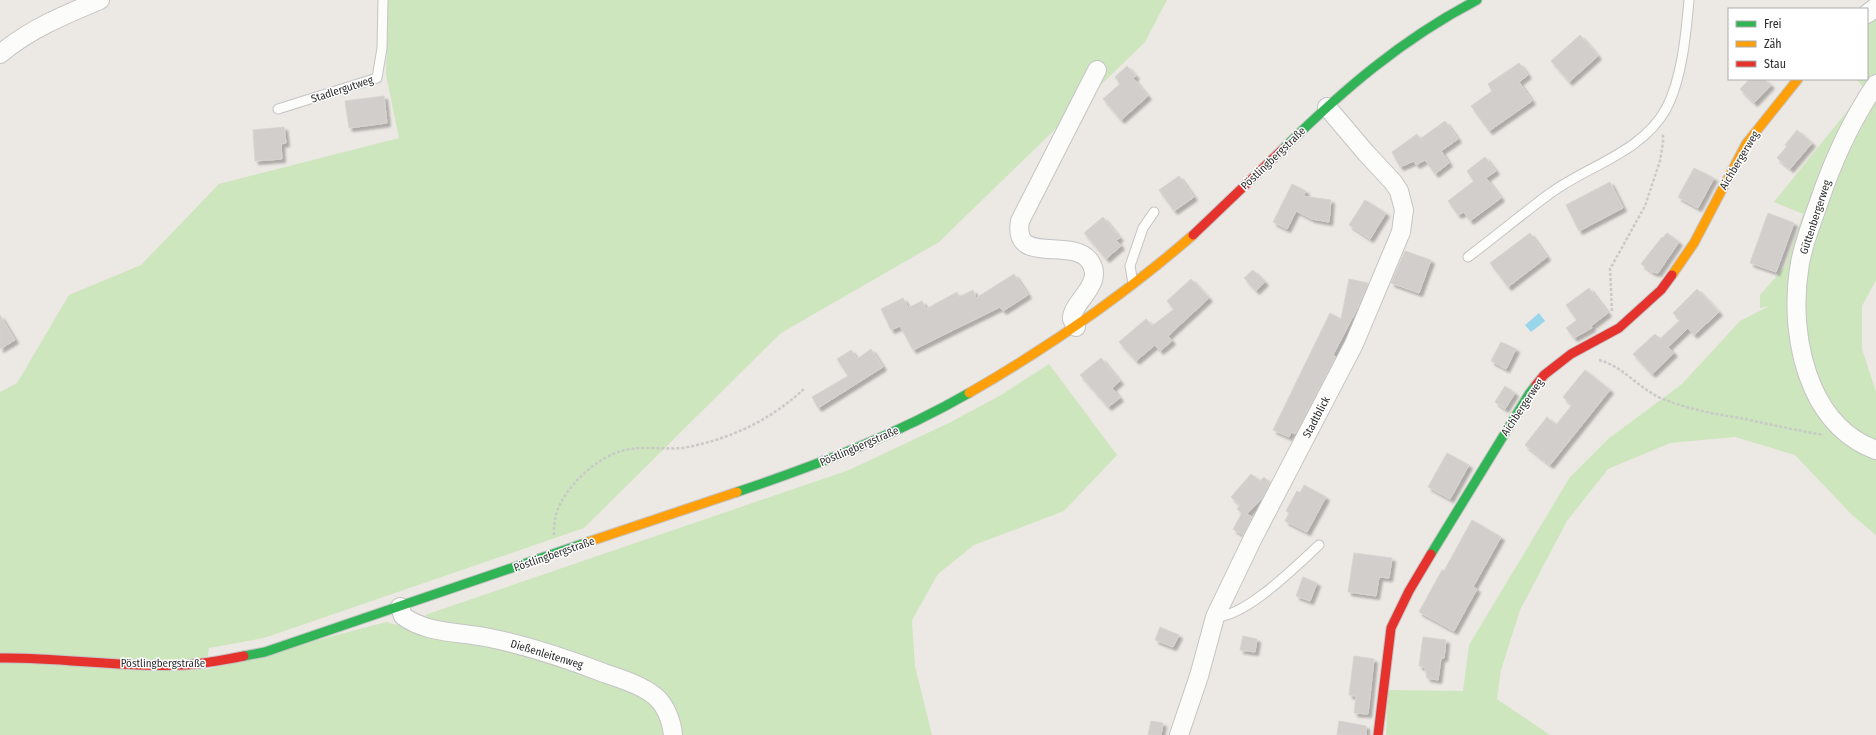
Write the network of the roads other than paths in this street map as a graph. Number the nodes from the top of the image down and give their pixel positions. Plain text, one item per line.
1 (100, 0) edge
2 (383, 0) edge
3 (1478, 0) edge
4 (1689, 0) edge
5 (1876, 6) edge
6 (1868, 13) edge
7 (0, 54) edge
8 (1097, 70) dead end
9 (1797, 80) edge
10 (1876, 84) edge
11 (278, 109) dead end
12 (1330, 110) junction
13 (1154, 212) dead end
14 (1468, 257) dead end
15 (1133, 285) junction
16 (1076, 327) junction
17 (1876, 450) edge
18 (1319, 545) dead end
19 (400, 607) junction
20 (1215, 617) junction
21 (0, 658) edge
22 (673, 735) edge
23 (1179, 735) edge
24 (1378, 735) edge

1 - 7 street
2 - 11 lane, Stadlergutweg
3 - 12 main road, Pöstlingbergstraße
4 - 14 lane
5 - 6 street
8 - 16 street
9 - 24 main road, Aichbergerweg
10 - 17 street, Güttenbergerweg
12 - 15 main road, Pöstlingbergstraße
12 - 20 street, Stadtblick
13 - 15 lane
15 - 16 main road, Pöstlingbergstraße
16 - 19 main road, Pöstlingbergstraße
18 - 20 lane
19 - 21 main road, Pöstlingbergstraße
19 - 22 street, Dießenleitenweg
20 - 23 street, Stadtblick

